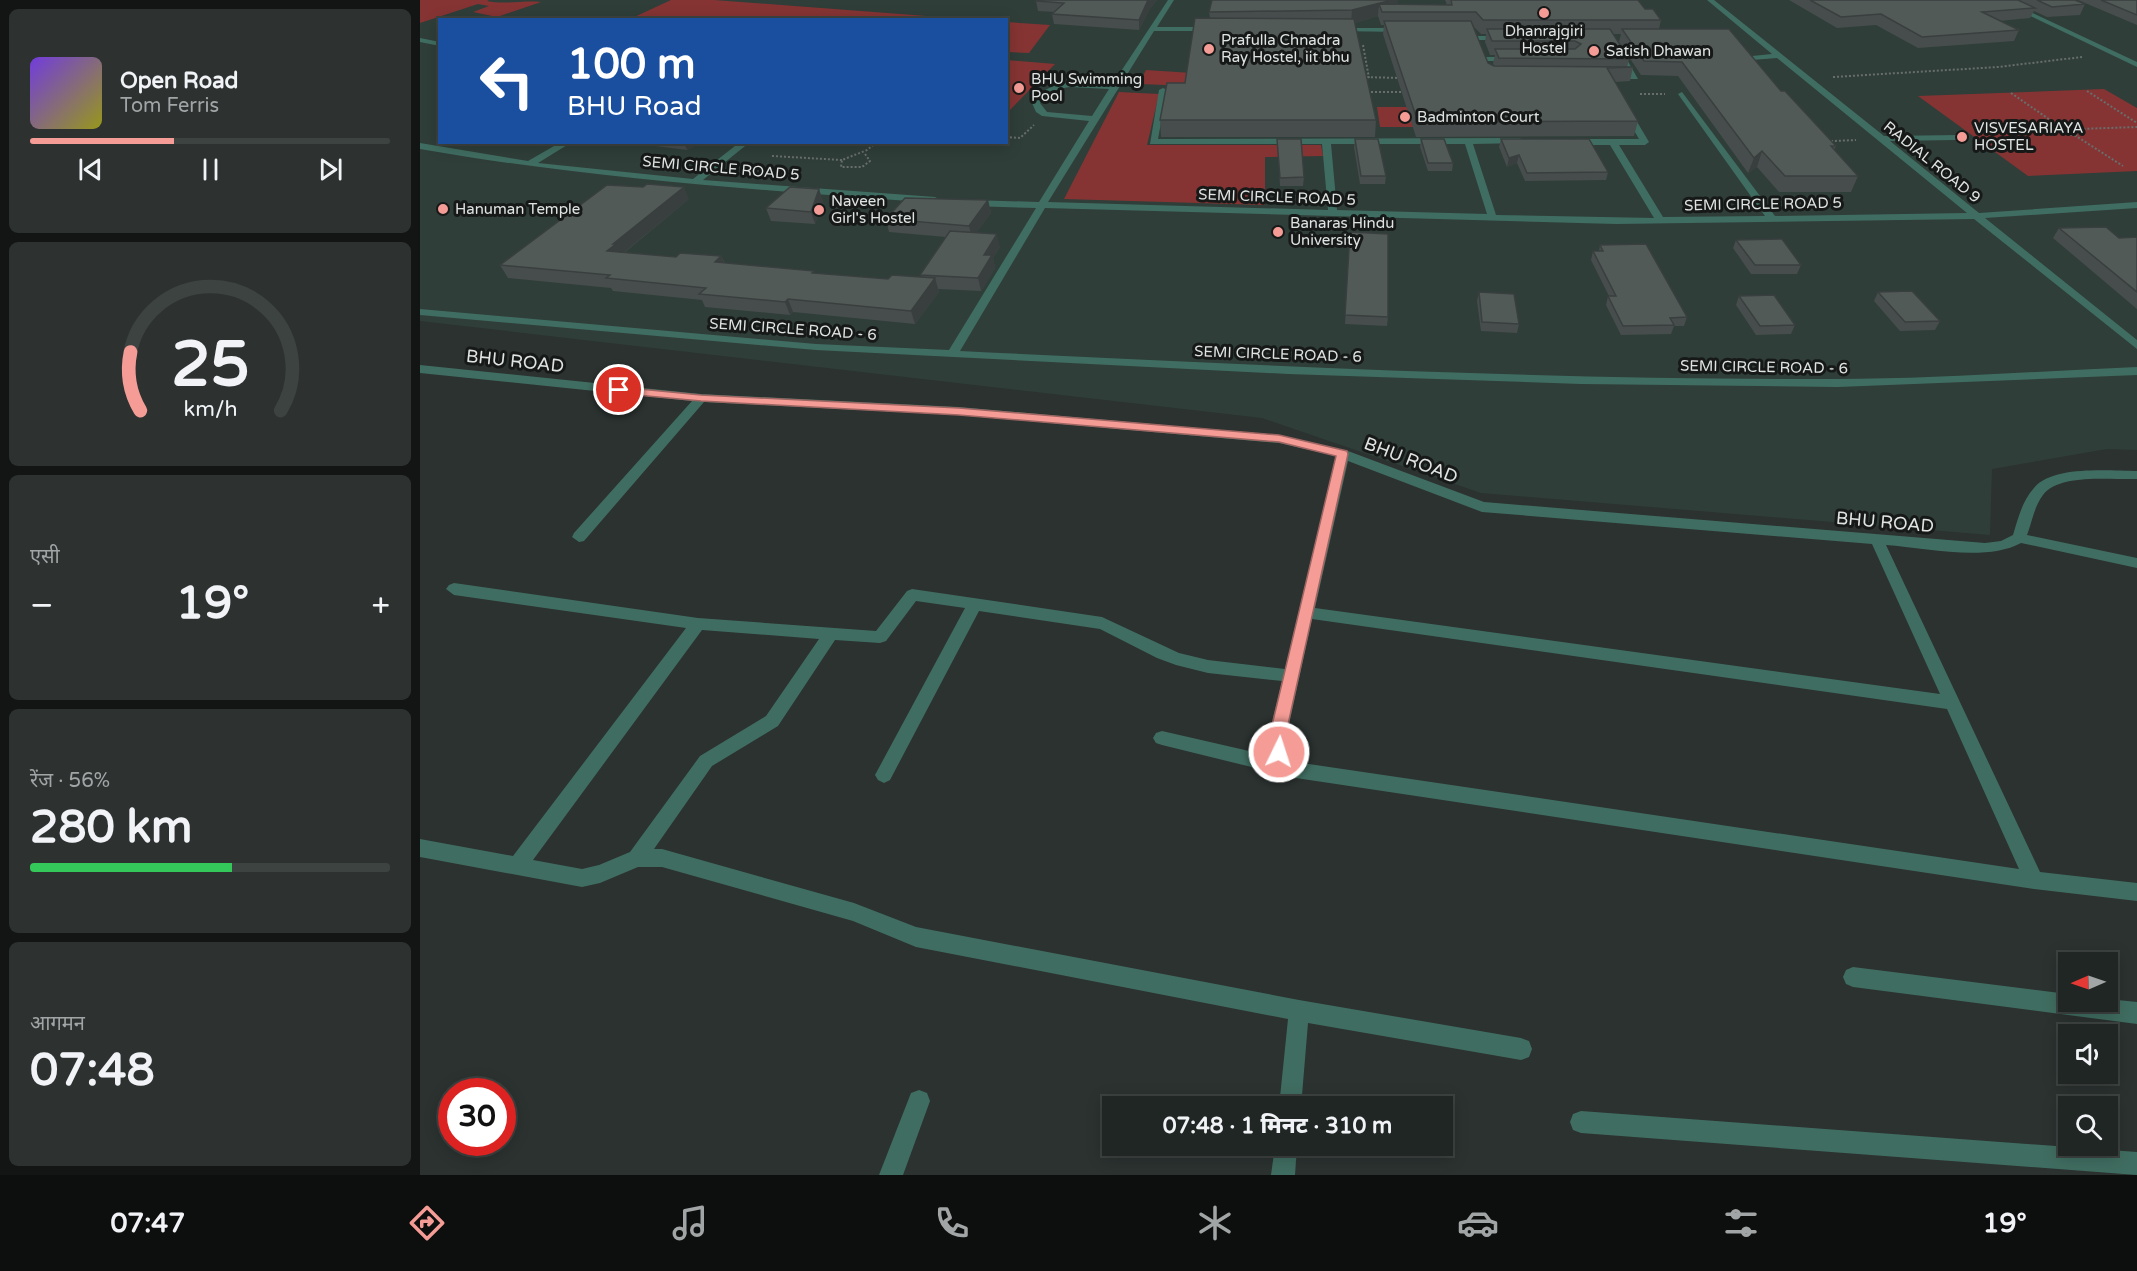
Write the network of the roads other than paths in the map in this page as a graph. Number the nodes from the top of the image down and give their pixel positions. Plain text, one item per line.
1 (1171, 0) edge
2 (1710, 0) edge
3 (2000, 0) edge
4 (1152, 29) junction
5 (1221, 29) edge
6 (1325, 30) edge
7 (1417, 30) edge
8 (1513, 38) edge
9 (1610, 38) edge
10 (1747, 38) dead end
11 (1758, 38) junction
12 (420, 40) edge
13 (438, 44) edge
14 (1779, 56) junction
15 (1755, 58) edge
16 (1485, 59) junction
17 (1519, 59) edge
18 (2137, 65) edge
19 (1489, 68) edge
20 (1599, 77) edge
21 (1113, 87) junction
22 (1163, 90) edge
23 (1616, 94) edge
24 (1682, 94) road end
25 (1094, 119) junction
26 (1956, 137) dead end
27 (1881, 140) junction
28 (1468, 141) junction
29 (1535, 141) edge
30 (1557, 141) edge
31 (1326, 142) junction
32 (1613, 142) junction
33 (564, 144) edge
34 (743, 144) edge
35 (420, 146) edge
36 (531, 163) junction
37 (695, 182) junction
38 (945, 201) edge
39 (956, 202) edge
40 (2137, 205) edge
41 (1041, 206) junction
42 (1333, 214) junction
43 (1976, 216) junction
44 (1493, 219) junction
45 (1772, 219) junction
46 (1660, 220) junction
47 (420, 312) edge
48 (2137, 346) edge
49 (952, 354) junction
50 (420, 369) edge
51 (2137, 371) edge
52 (701, 398) junction
53 (1342, 454) junction
54 (2137, 475) edge
55 (579, 537) dead end
56 (2019, 538) junction
57 (1877, 540) junction
58 (2137, 563) edge
59 (454, 589) dead end
60 (974, 604) junction
61 (1306, 612) junction
62 (698, 624) junction
63 (831, 633) junction
64 (1291, 676) junction
65 (1953, 703) junction
66 (1162, 738) dead end
67 (1299, 770) junction
68 (884, 775) dead end
69 (420, 848) edge
70 (637, 858) junction
71 (518, 865) junction
72 (2034, 880) junction
73 (2137, 892) edge
74 (1853, 977) dead end
75 (1299, 1011) junction
76 (2137, 1012) edge
77 (1521, 1049) dead end
78 (1291, 1096) edge
79 (919, 1101) dead end
80 (1581, 1122) dead end
81 (1285, 1156) edge
82 (2137, 1164) edge
83 (891, 1175) edge
84 (1283, 1175) edge

1 - 4 street
2 - 11 street, RADIAL ROAD 9
3 - 18 street
4 - 5 street
4 - 21 street
6 - 7 street
8 - 16 street
9 - 20 street
10 - 11 street
11 - 14 street, RADIAL ROAD 9
12 - 13 street
14 - 15 street
14 - 27 street, RADIAL ROAD 9
16 - 17 street
16 - 19 street
21 - 25 street
21 - 25 street
22 - 31 street
23 - 32 street
24 - 45 street
25 - 41 street
26 - 27 street
27 - 43 street, RADIAL ROAD 9
28 - 29 street
28 - 31 street
28 - 44 street
30 - 32 street
31 - 42 street
32 - 46 street
33 - 36 street
34 - 37 street
35 - 36 street, SEMI CIRCLE ROAD 5
36 - 37 street, SEMI CIRCLE ROAD 5
37 - 38 street, SEMI CIRCLE ROAD 5
39 - 41 street, SEMI CIRCLE ROAD 5
40 - 43 street, SEMI CIRCLE ROAD 5
41 - 42 street, SEMI CIRCLE ROAD 5
41 - 49 street
42 - 44 street, SEMI CIRCLE ROAD 5
43 - 45 street, SEMI CIRCLE ROAD 5
43 - 48 street, RADIAL ROAD 9
44 - 46 street, SEMI CIRCLE ROAD 5
45 - 46 street, SEMI CIRCLE ROAD 5
47 - 49 street, SEMI CIRCLE ROAD - 6
49 - 51 street, SEMI CIRCLE ROAD - 6
50 - 52 street, BHU ROAD
52 - 53 street, BHU ROAD
52 - 55 street
53 - 57 street, BHU ROAD
53 - 61 street
54 - 56 street
56 - 57 street, BHU ROAD
56 - 58 street
57 - 65 street
59 - 62 street
60 - 63 street
60 - 64 street
60 - 68 street
61 - 64 street
61 - 65 street
62 - 63 street
62 - 71 street
63 - 70 street
64 - 67 street
65 - 72 street
66 - 67 street
67 - 72 street
69 - 71 street
70 - 71 street
70 - 75 street
72 - 73 street
74 - 76 street
75 - 77 street
75 - 78 street
79 - 83 street
80 - 82 street
81 - 84 street

